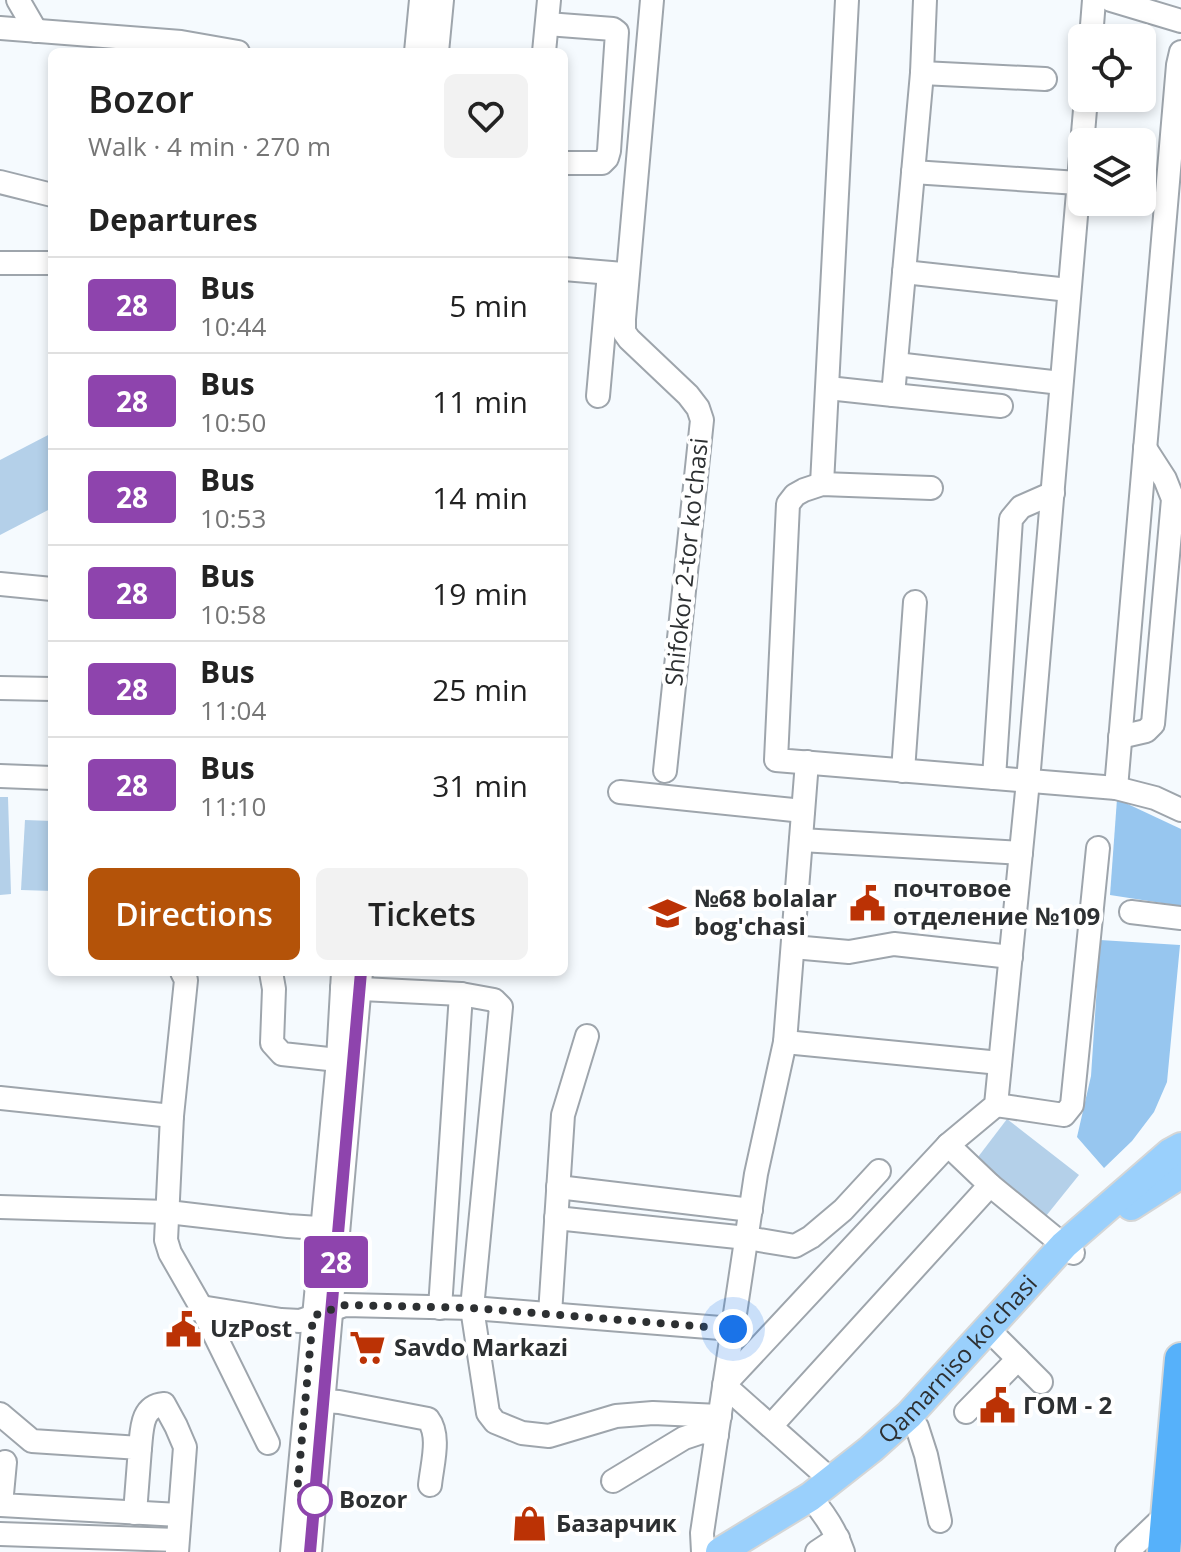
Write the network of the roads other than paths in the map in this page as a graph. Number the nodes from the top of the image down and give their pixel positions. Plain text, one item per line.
1 (18, 0) edge
2 (421, 0) edge
3 (442, 0) edge
4 (549, 0) edge
5 (652, 0) edge
6 (847, 0) edge
7 (925, 0) edge
8 (1094, 0) edge
9 (1111, 0) edge
10 (1181, 21) edge
11 (547, 24) junction
12 (1092, 24) edge
13 (36, 31) junction
14 (0, 32) edge
15 (181, 47) edge
16 (416, 48) edge
17 (437, 48) edge
18 (544, 48) edge
19 (1181, 52) edge
20 (922, 73) junction
21 (1045, 79) dead end
22 (568, 163) edge
23 (913, 172) junction
24 (0, 182) edge
25 (1068, 182) edge
26 (48, 194) edge
27 (1075, 216) edge
28 (1181, 226) edge
29 (1162, 253) junction
30 (0, 263) edge
31 (48, 263) edge
32 (904, 272) junction
33 (619, 274) junction
34 (569, 276) edge
35 (1069, 290) junction
36 (896, 364) junction
37 (1061, 383) junction
38 (828, 388) junction
39 (893, 395) junction
40 (598, 396) dead end
41 (1001, 406) dead end
42 (1145, 448) junction
43 (822, 484) junction
44 (931, 488) dead end
45 (1053, 493) junction
46 (0, 584) edge
47 (48, 589) edge
48 (915, 602) dead end
49 (0, 688) edge
50 (48, 689) edge
51 (1120, 737) junction
52 (807, 762) junction
53 (665, 771) dead end
54 (903, 771) junction
55 (0, 776) edge
56 (48, 778) edge
57 (994, 778) junction
58 (1028, 781) junction
59 (1116, 788) junction
60 (620, 792) dead end
61 (1181, 810) edge
62 (803, 811) junction
63 (801, 840) junction
64 (1098, 848) dead end
65 (1021, 853) junction
66 (1131, 912) dead end
67 (1181, 918) edge
68 (793, 947) junction
69 (1011, 957) junction
70 (184, 976) edge
71 (272, 976) edge
72 (351, 980) edge
73 (461, 994) junction
74 (587, 1036) dead end
75 (785, 1042) junction
76 (338, 1060) junction
77 (1000, 1063) junction
78 (0, 1098) edge
79 (996, 1105) junction
80 (172, 1116) junction
81 (948, 1145) junction
82 (1181, 1147) edge
83 (879, 1171) dead end
84 (1181, 1174) edge
85 (990, 1185) junction
86 (558, 1187) junction
87 (0, 1207) edge
88 (751, 1210) junction
89 (168, 1212) junction
90 (556, 1218) junction
91 (330, 1229) junction
92 (747, 1238) junction
93 (1069, 1249) junction
94 (201, 1307) junction
95 (440, 1308) junction
96 (472, 1308) junction
97 (323, 1312) junction
98 (550, 1314) junction
99 (733, 1329) junction
100 (997, 1338) junction
101 (1018, 1359) junction
102 (1181, 1359) edge
103 (1041, 1382) dead end
104 (724, 1385) junction
105 (323, 1401) junction
106 (966, 1412) dead end
107 (3, 1422) edge
108 (718, 1425) junction
109 (771, 1426) junction
110 (917, 1427) junction
111 (268, 1443) dead end
112 (140, 1448) junction
113 (5, 1462) dead end
114 (613, 1481) dead end
115 (430, 1485) dead end
116 (820, 1495) junction
117 (1, 1505) edge
118 (135, 1513) junction
119 (1167, 1514) junction
120 (179, 1515) junction
121 (940, 1521) dead end
122 (0, 1523) edge
123 (0, 1534) edge
124 (840, 1545) edge
125 (177, 1546) edge
126 (292, 1552) edge
127 (310, 1552) edge
128 (703, 1552) edge
129 (720, 1552) edge
130 (746, 1552) edge
131 (817, 1552) edge
132 (1127, 1552) edge
133 (1164, 1552) edge

1 - 13 street
2 - 16 street
3 - 17 street
4 - 11 street
5 - 33 street, Shifokor 2-tor ko'chasi
6 - 38 street
7 - 20 street
8 - 12 street
9 - 10 street
11 - 18 street
11 - 22 street
13 - 14 street
13 - 15 street
19 - 29 street
20 - 21 street
20 - 23 street
23 - 25 street
23 - 32 street
24 - 26 street
27 - 35 street
28 - 29 street
29 - 42 street
30 - 31 street
32 - 35 street
32 - 36 street
33 - 34 street
33 - 40 street
33 - 53 street, Shifokor 2-tor ko'chasi
35 - 37 street
36 - 37 street
36 - 39 street
37 - 45 street
38 - 39 street
38 - 43 street
39 - 41 street
42 - 51 street
42 - 51 street
43 - 44 street
43 - 52 street
45 - 57 street
45 - 58 street
46 - 47 street
48 - 54 street
49 - 50 street
51 - 59 street
52 - 54 street
52 - 62 street
54 - 57 street
55 - 56 street
57 - 58 street
58 - 59 street
58 - 65 street
59 - 61 street
60 - 62 street
62 - 63 street
63 - 65 street
63 - 68 street
64 - 79 street
65 - 69 street
66 - 67 street
68 - 69 street
68 - 75 street
69 - 77 street
70 - 80 street
71 - 76 street
72 - 73 street
72 - 76 street
72 - 91 street
73 - 95 street
73 - 96 street
74 - 86 street
75 - 77 street
75 - 88 street
76 - 91 street
77 - 79 street
78 - 80 street
79 - 81 street
80 - 89 street
81 - 85 street
81 - 104 street
82 - 93 main road, Qamarniso ko'chasi
83 - 92 street
84 - 93 main road, Qamarniso ko'chasi
85 - 93 street
85 - 109 street
86 - 88 street
86 - 90 street
87 - 89 street
88 - 92 street
89 - 91 street
89 - 94 street
90 - 92 street
90 - 98 street
91 - 97 street
92 - 99 street
93 - 100 main road, Qamarniso ko'chasi
93 - 116 main road, Qamarniso ko'chasi
94 - 97 street
94 - 111 street
95 - 96 street
95 - 97 street
96 - 98 street
96 - 108 street
97 - 105 street
97 - 126 street
98 - 99 street
99 - 104 street
100 - 101 street
100 - 110 main road, Qamarniso ko'chasi
101 - 103 street
101 - 106 street
102 - 119 highway
104 - 108 street
104 - 109 street
105 - 115 street
105 - 127 street
107 - 112 street
108 - 114 street
108 - 128 street
109 - 116 street
110 - 116 main road, Qamarniso ko'chasi
110 - 121 street
112 - 118 street
112 - 120 street
113 - 117 street
116 - 124 street
116 - 129 main road, Qamarniso ko'chasi
116 - 130 main road, Qamarniso ko'chasi
117 - 118 street
117 - 122 street
118 - 120 street
119 - 132 street
119 - 133 highway
120 - 125 street
123 - 125 street
124 - 131 street

